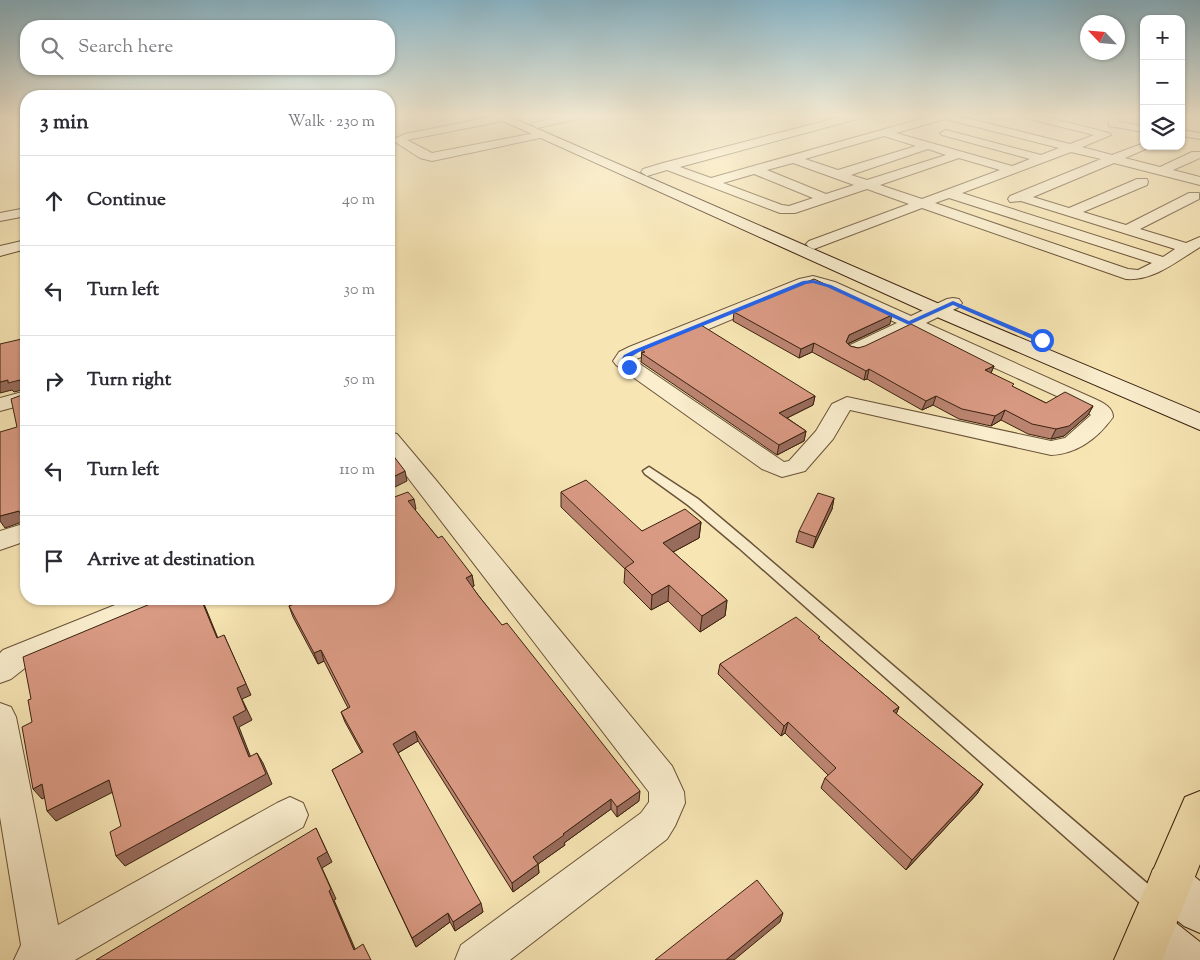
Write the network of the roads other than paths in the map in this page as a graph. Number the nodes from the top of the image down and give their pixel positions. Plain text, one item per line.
1 (615, 161) edge
2 (620, 161) edge
3 (687, 161) edge
4 (787, 161) edge
5 (798, 161) edge
6 (879, 161) edge
7 (940, 161) edge
8 (979, 161) edge
9 (1039, 161) edge
10 (1109, 161) edge
11 (1120, 161) edge
12 (1184, 161) edge
13 (667, 166) junction
14 (1091, 168) junction
15 (755, 170) junction
16 (1013, 170) junction
17 (647, 172) junction
18 (1161, 172) junction
19 (1108, 173) dead end
20 (837, 174) junction
21 (1125, 177) dead end
22 (1200, 181) edge
23 (708, 183) junction
24 (869, 185) junction
25 (1176, 191) dead end
26 (950, 194) junction
27 (1020, 197) junction
28 (1197, 197) edge
29 (828, 199) junction
30 (922, 204) junction
31 (994, 208) junction
32 (1071, 212) junction
33 (20, 213) edge
34 (0, 217) edge
35 (1127, 230) junction
36 (1200, 241) edge
37 (814, 244) junction
38 (20, 246) edge
39 (1187, 248) junction
40 (0, 250) edge
41 (1164, 262) junction
42 (945, 307) junction
43 (909, 324) junction
44 (854, 350) edge
45 (20, 399) edge
46 (0, 405) edge
47 (1200, 406) edge
48 (1200, 422) edge
49 (395, 450) edge
50 (649, 471) dead end
51 (20, 534) edge
52 (0, 541) edge
53 (144, 605) edge
54 (0, 670) edge
55 (0, 717) edge
56 (1200, 811) edge
57 (290, 816) dead end
58 (1167, 926) edge
59 (41, 958) edge
60 (476, 960) edge

1 - 42 street
2 - 17 street
3 - 13 street
4 - 15 street
5 - 20 street
6 - 20 street
7 - 24 street
8 - 16 street
9 - 16 street
10 - 14 street
11 - 18 street
12 - 18 street
13 - 17 street
13 - 23 street
14 - 19 street
14 - 27 street
15 - 23 street
15 - 29 street
16 - 26 street
17 - 37 street
18 - 22 street
20 - 24 street
21 - 32 street
23 - 29 street
24 - 29 street
24 - 30 street
25 - 28 street
26 - 30 street
26 - 31 street
27 - 31 street
27 - 32 street
28 - 35 street
30 - 37 street
30 - 41 street
31 - 41 street
32 - 35 street
33 - 34 street
35 - 39 street
36 - 39 street
37 - 42 street
38 - 40 street
39 - 41 street
42 - 43 street
42 - 47 street
42 - 48 street
43 - 43 street
43 - 44 street
45 - 46 street
49 - 60 street
50 - 58 lane
51 - 52 street
53 - 54 street
55 - 59 street
56 - 58 main road
57 - 59 street

